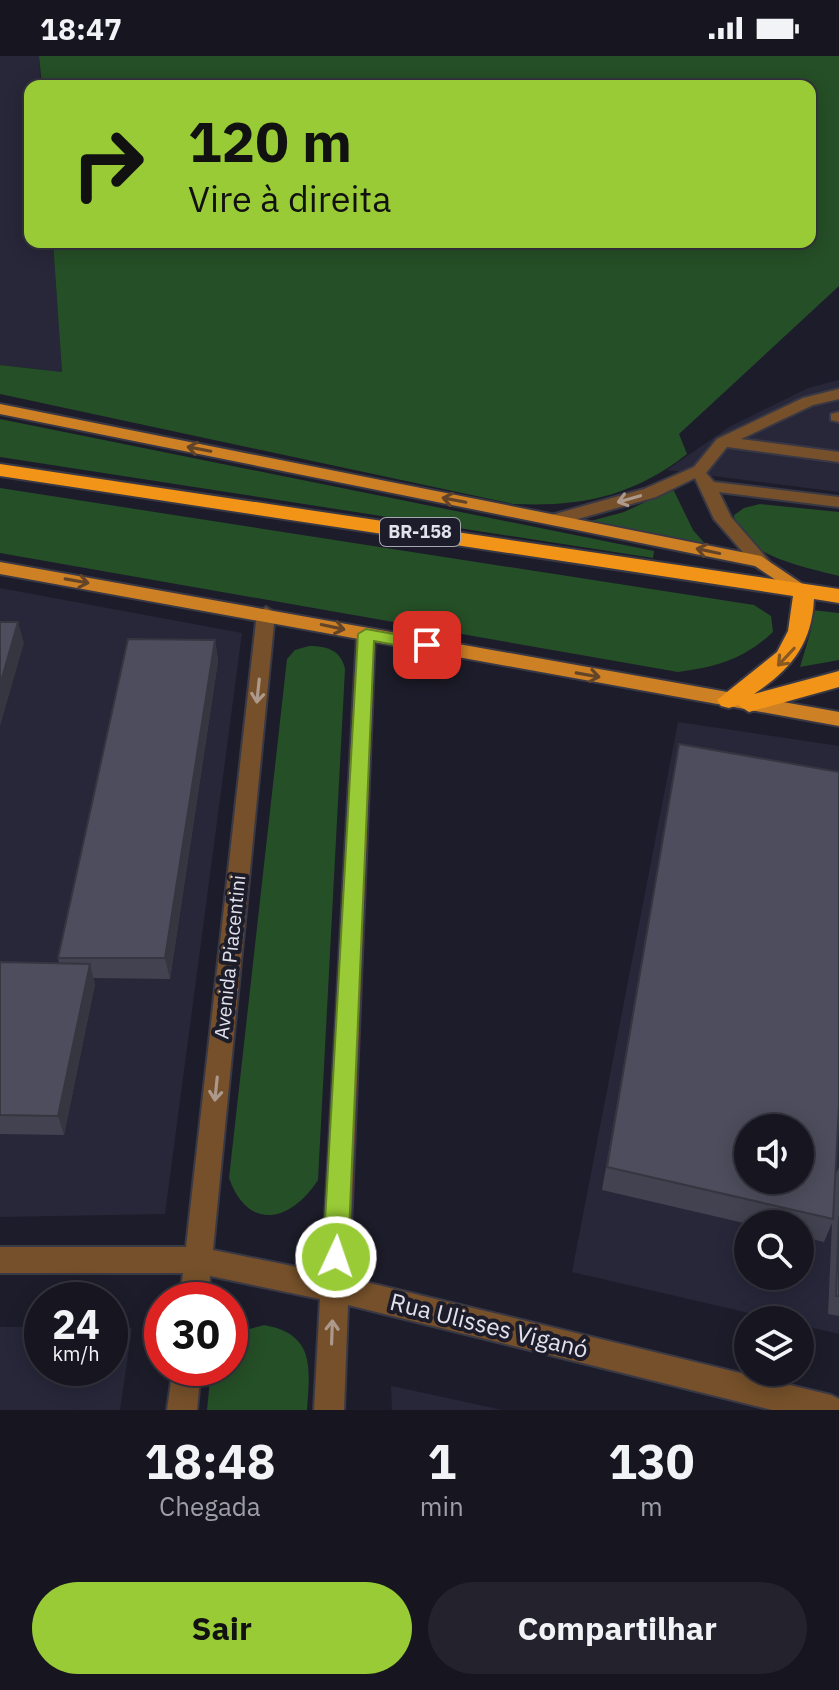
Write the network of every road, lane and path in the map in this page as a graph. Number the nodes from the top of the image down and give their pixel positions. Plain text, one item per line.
1 (839, 394) edge
2 (0, 409) edge
3 (723, 442) junction
4 (839, 457) edge
5 (0, 470) edge
6 (704, 478) junction
7 (839, 502) edge
8 (554, 520) junction
9 (761, 562) junction
10 (0, 568) edge
11 (804, 591) junction
12 (839, 596) edge
13 (266, 613) junction
14 (366, 634) junction
15 (839, 679) edge
16 (739, 702) junction
17 (839, 719) edge
18 (0, 1260) edge
19 (198, 1260) junction
20 (196, 1282) edge
21 (334, 1288) junction
22 (185, 1386) edge
23 (182, 1410) edge
24 (329, 1410) edge
25 (831, 1410) edge

1 - 3 street
8 -> 2 main road
3 - 4 street
3 - 6 street
5 - 11 highway, BR-158
6 - 7 street
6 -> 8 street
6 - 9 street
9 -> 8 main road
9 - 11 main road
10 -> 13 main road
11 - 12 highway, BR-158
11 -> 16 highway
13 -> 14 main road
13 -> 19 street, Avenida Piacentini
14 -> 16 main road
14 - 21 street
15 - 16 highway
16 - 17 main road
18 - 19 street, Rua Ulisses Viganó
19 - 20 street, Avenida Piacentini
19 - 21 street, Rua Ulisses Viganó
24 -> 21 street
21 - 25 street, Rua Ulisses Viganó
22 - 23 street

